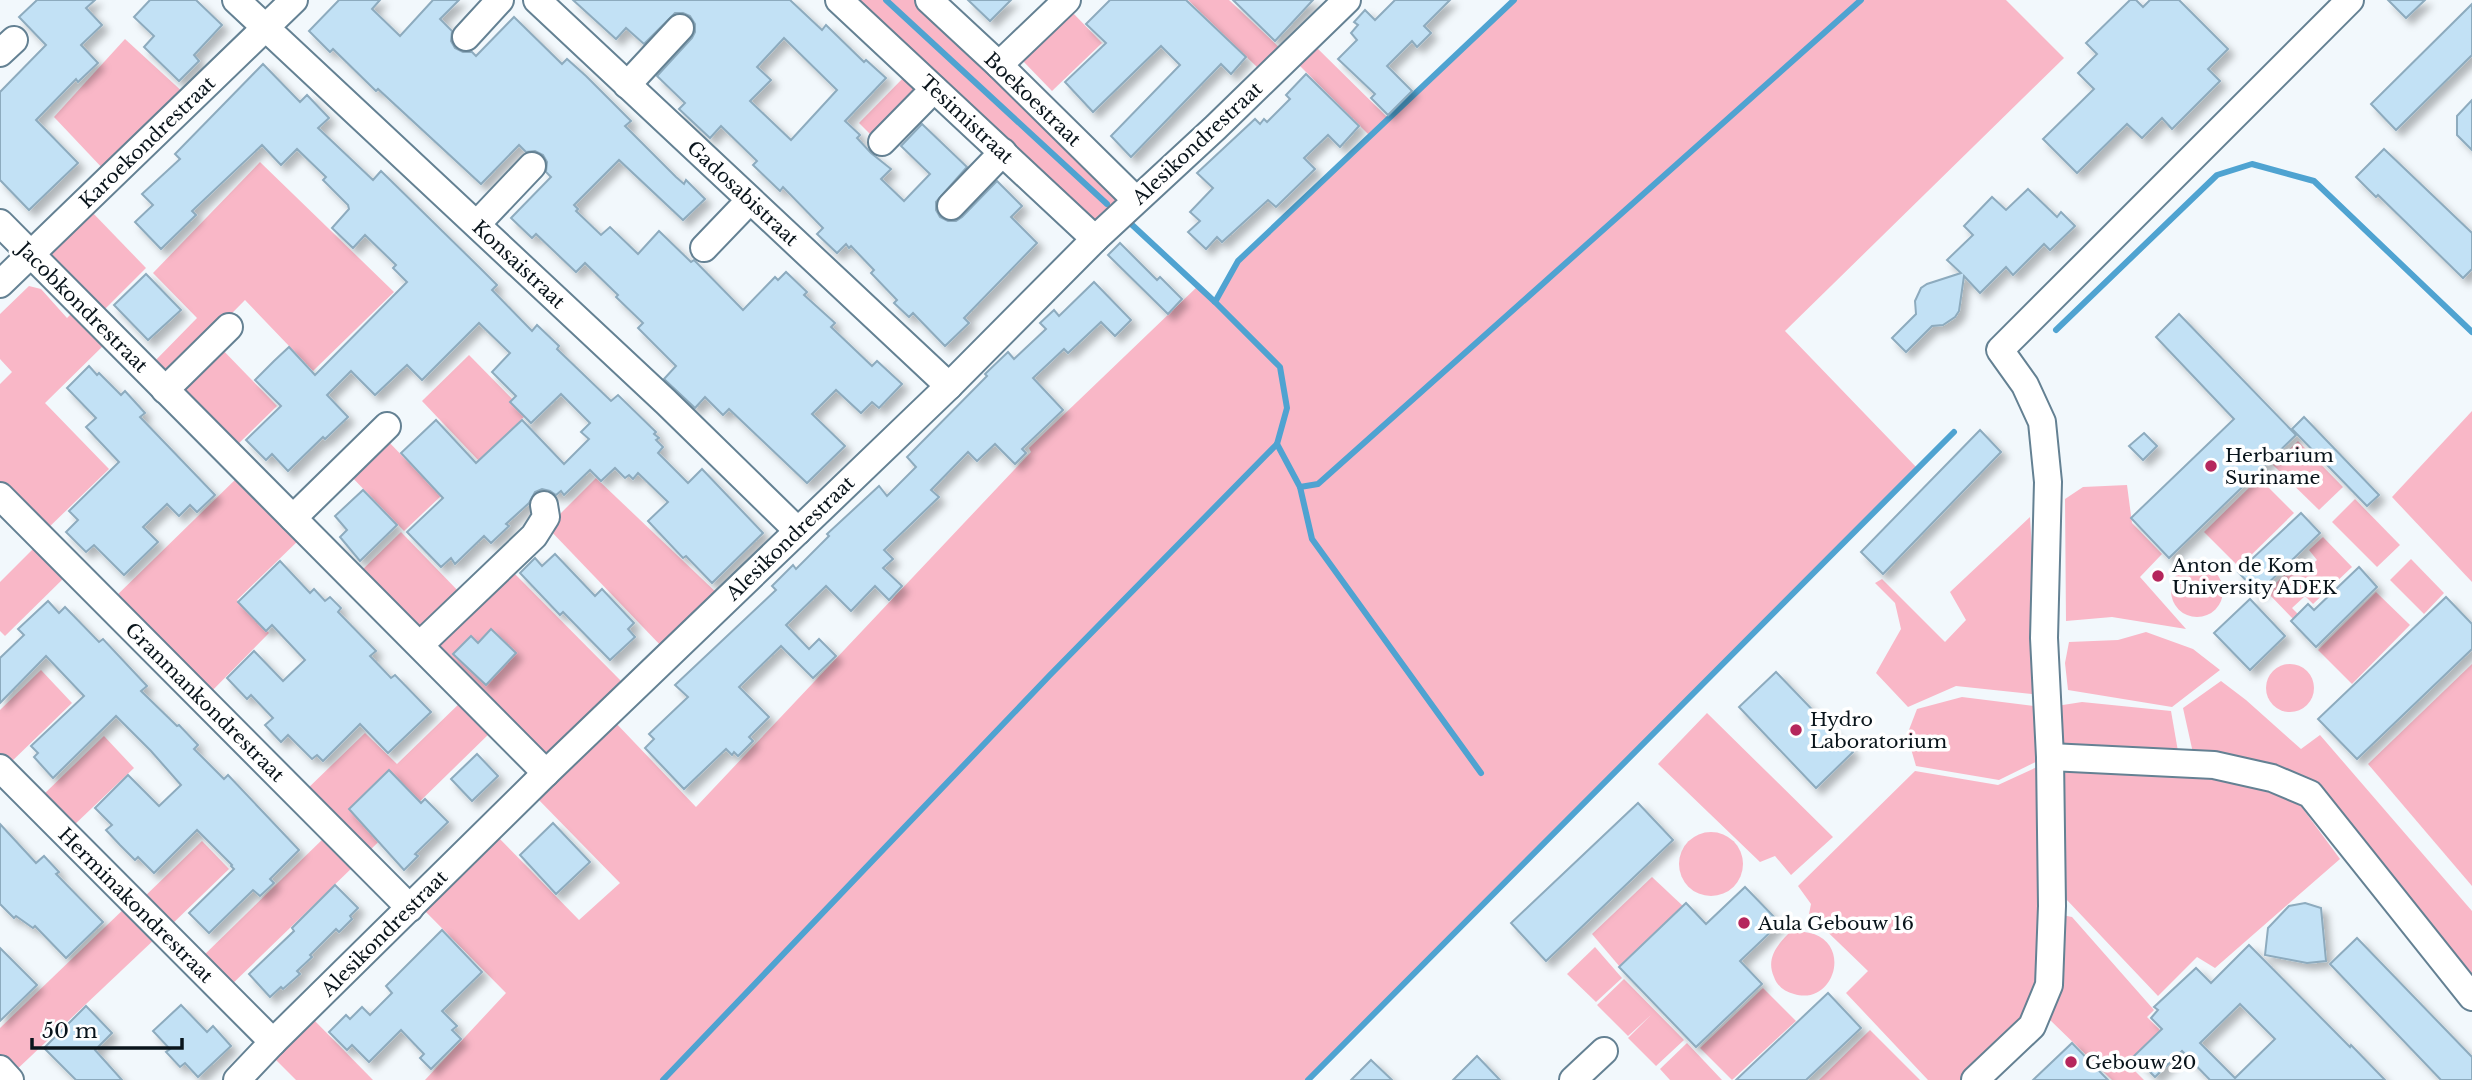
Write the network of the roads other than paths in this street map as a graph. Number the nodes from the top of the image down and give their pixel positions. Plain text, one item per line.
1 (236, 0) edge
2 (294, 0) edge
3 (500, 0) edge
4 (537, 0) edge
5 (839, 0) edge
6 (929, 0) edge
7 (1068, 0) edge
8 (1347, 0) edge
9 (2350, 0) edge
10 (266, 28) junction
11 (680, 28) dead end
12 (466, 37) dead end
13 (999, 65) junction
14 (627, 85) junction
15 (934, 89) junction
16 (882, 142) dead end
17 (1003, 152) junction
18 (532, 166) dead end
19 (750, 200) junction
20 (1136, 200) junction
21 (951, 206) dead end
22 (0, 223) edge
23 (477, 224) junction
24 (1095, 239) junction
25 (704, 248) dead end
26 (30, 254) junction
27 (0, 284) edge
28 (229, 327) dead end
29 (949, 386) junction
30 (166, 390) junction
31 (387, 426) dead end
32 (0, 496) edge
33 (544, 505) dead end
34 (293, 518) junction
35 (798, 531) junction
36 (420, 645) junction
37 (2050, 757) junction
38 (0, 768) edge
39 (546, 773) junction
40 (410, 908) junction
41 (2472, 997) edge
42 (273, 1042) junction
43 (1604, 1051) dead end
44 (0, 1069) edge
45 (10, 1080) edge
46 (237, 1080) edge
47 (1573, 1080) edge
48 (1975, 1080) edge

1 - 10 street, Konsaistraat
2 - 10 street, Karoekondrestraat
3 - 12 street
4 - 14 street, Gadosabistraat
5 - 15 street, Tesimistraat
6 - 13 street, Boekoestraat
7 - 13 street
8 - 20 street, Alesikondrestraat
9 - 37 street
10 - 23 street, Konsaistraat
10 - 26 street, Karoekondrestraat
11 - 14 street
13 - 20 street, Boekoestraat
14 - 19 street, Gadosabistraat
15 - 16 street
15 - 17 street, Tesimistraat
17 - 21 street
17 - 24 street, Tesimistraat
18 - 23 street
19 - 25 street
19 - 29 street, Gadosabistraat
20 - 24 street, Alesikondrestraat
22 - 26 street, Jacobkondrestraat
23 - 35 street, Konsaistraat
24 - 29 street, Alesikondrestraat
26 - 27 street, Karoekondrestraat
26 - 30 street, Jacobkondrestraat
28 - 30 street
29 - 35 street, Alesikondrestraat
30 - 34 street, Jacobkondrestraat
31 - 34 street
32 - 40 street, Granmankondrestraat
33 - 36 street
34 - 36 street, Jacobkondrestraat
35 - 39 street, Alesikondrestraat
36 - 39 street, Jacobkondrestraat
37 - 41 street
37 - 48 street
38 - 42 street, Herminakondrestraat
39 - 40 street, Alesikondrestraat
40 - 42 street, Alesikondrestraat
42 - 46 street, Alesikondrestraat
43 - 47 street
44 - 45 street

